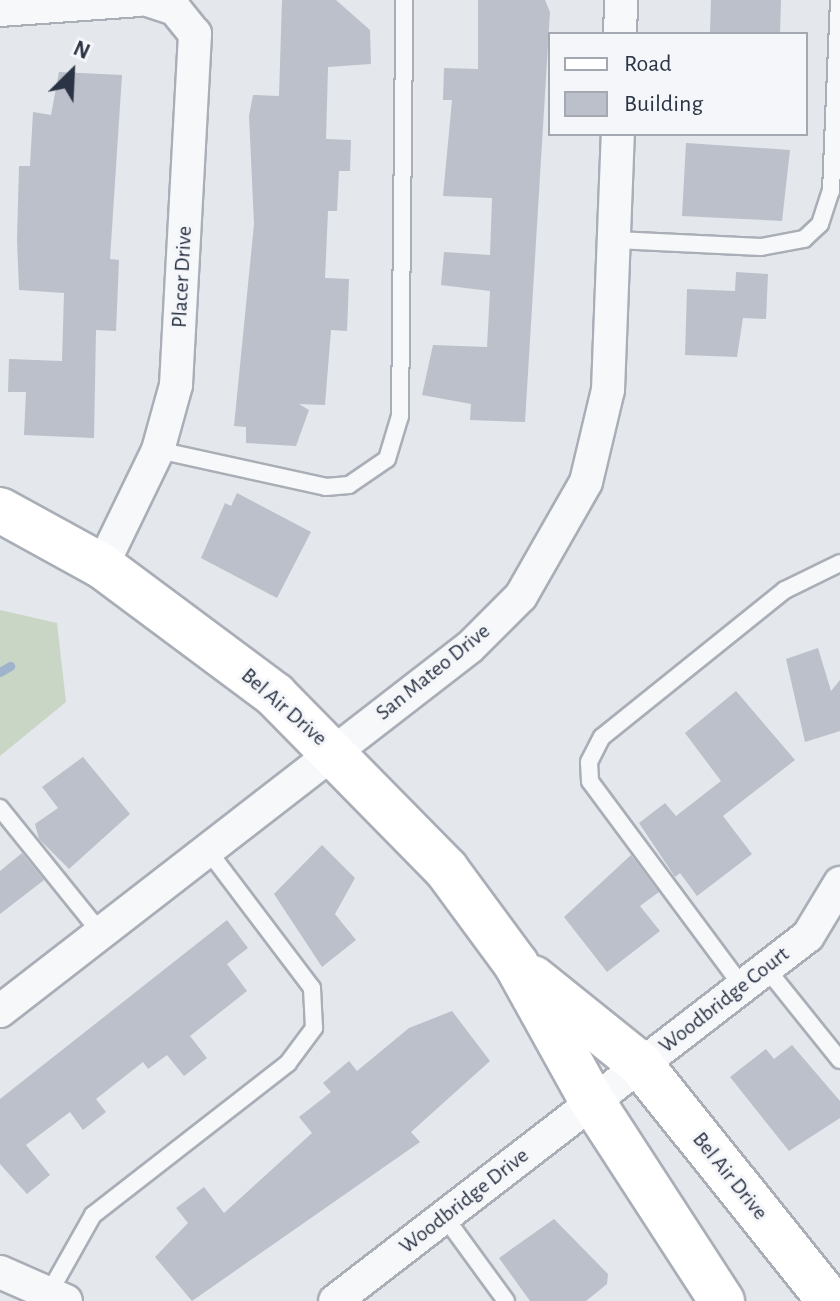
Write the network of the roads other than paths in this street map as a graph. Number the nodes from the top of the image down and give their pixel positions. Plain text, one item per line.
1 (138, 0) edge
2 (148, 0) edge
3 (404, 0) edge
4 (621, 0) edge
5 (839, 0) edge
6 (0, 10) edge
7 (620, 32) edge
8 (618, 136) edge
9 (616, 240) junction
10 (158, 450) junction
11 (0, 510) edge
12 (840, 563) edge
13 (102, 566) junction
14 (335, 752) junction
15 (0, 808) edge
16 (207, 849) junction
17 (840, 883) edge
18 (100, 932) junction
19 (516, 964) junction
20 (754, 977) junction
21 (0, 1011) edge
22 (840, 1060) edge
23 (640, 1064) junction
24 (592, 1101) junction
25 (444, 1216) junction
26 (0, 1272) edge
27 (818, 1287) edge
28 (57, 1297) edge
29 (335, 1301) edge
30 (506, 1301) edge
31 (722, 1301) edge

1 - 6 street
2 - 10 street, Placer Drive
3 - 10 lane
4 - 7 street
5 - 9 lane
8 - 9 street, San Mateo Drive
9 - 14 street, San Mateo Drive
10 - 13 street, Placer Drive
11 - 13 street, Bel Air Drive
12 - 20 lane
13 - 14 street, Bel Air Drive
14 - 16 street, San Mateo Drive
14 - 19 street, Bel Air Drive
15 - 18 lane
16 - 18 street, San Mateo Drive
16 - 28 lane
17 - 20 street, Woodbridge Court
18 - 21 street, San Mateo Drive
19 - 23 street, Bel Air Drive
19 - 24 street, Bel Air Drive
20 - 22 lane
20 - 23 street, Woodbridge Court
23 - 24 street, Woodbridge Court
23 - 27 street, Bel Air Drive
24 - 25 street, Woodbridge Drive
24 - 31 street, Bel Air Drive
25 - 29 street, Woodbridge Drive
25 - 30 lane
26 - 28 street

